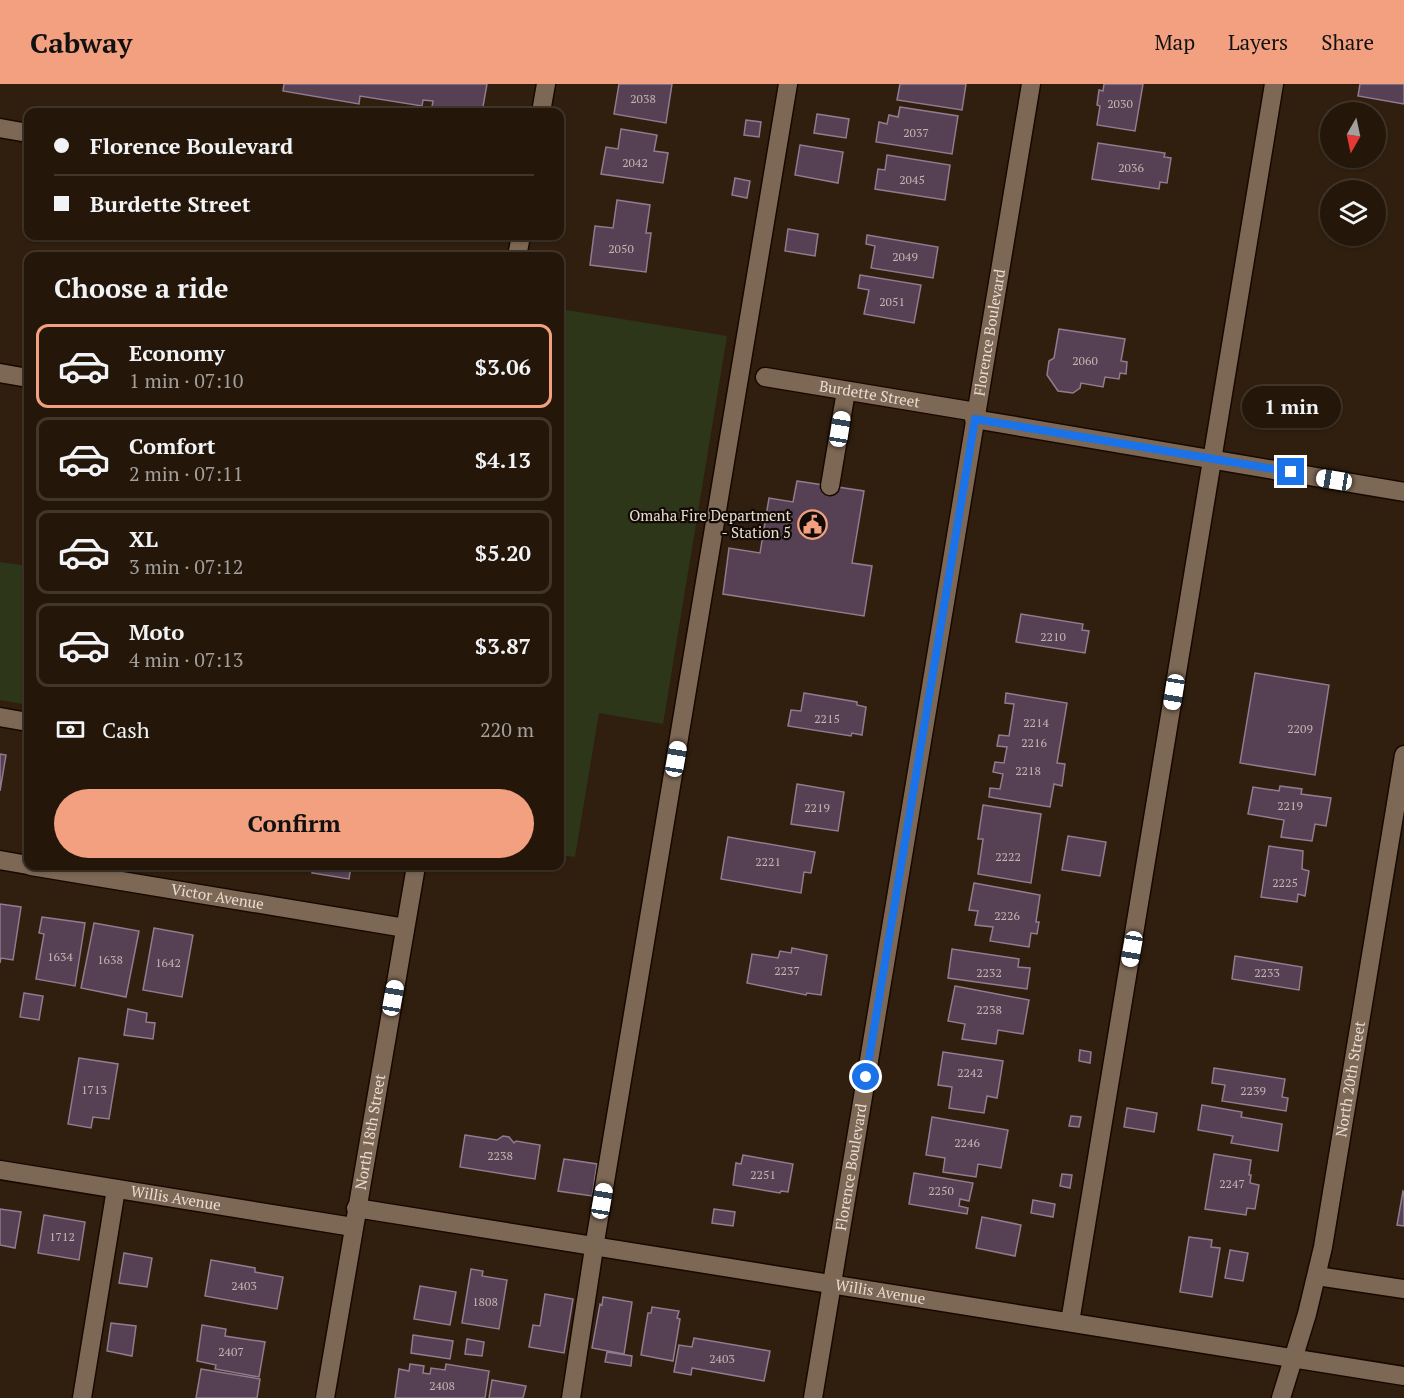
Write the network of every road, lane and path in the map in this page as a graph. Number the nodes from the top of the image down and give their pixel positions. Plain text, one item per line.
1 (546, 84) edge
2 (788, 84) edge
3 (1031, 84) edge
4 (1274, 84) edge
5 (542, 108) edge
6 (0, 128) edge
7 (24, 132) edge
8 (0, 373) edge
9 (24, 377) edge
10 (765, 377) dead end
11 (846, 391) junction
12 (975, 416) junction
13 (1213, 459) junction
14 (830, 486) dead end
15 (1404, 492) edge
16 (0, 717) edge
17 (24, 721) edge
18 (1404, 755) edge
19 (0, 860) edge
20 (24, 864) edge
21 (60, 870) edge
22 (415, 870) edge
23 (405, 928) junction
24 (0, 1170) edge
25 (116, 1189) junction
26 (356, 1208) junction
27 (353, 1227) junction
28 (594, 1248) junction
29 (1317, 1275) junction
30 (832, 1285) junction
31 (1404, 1289) edge
32 (1070, 1322) junction
33 (1293, 1358) junction
34 (1404, 1376) edge
35 (82, 1398) edge
36 (325, 1398) edge
37 (571, 1398) edge
38 (813, 1398) edge
39 (1281, 1398) edge

1 - 5 street
2 - 28 street
3 - 12 street, Florence Boulevard
4 - 13 street
6 - 7 street
8 - 9 street
10 - 11 street, Burdette Street
11 - 12 street, Burdette Street
11 - 14 street
12 - 13 street, Burdette Street
12 - 30 street, Florence Boulevard
13 - 15 street, Burdette Street
13 - 32 street
16 - 17 street
18 - 29 street, North 20th Street
19 - 20 street, Victor Avenue
21 - 23 street, Victor Avenue
22 - 23 street, North 18th Street
23 - 26 street, North 18th Street
24 - 25 street, Willis Avenue
25 - 27 street, Willis Avenue
25 - 35 street
26 - 27 street, North 18th Street
26 - 28 street, Willis Avenue
27 - 36 street, North 18th Street
28 - 30 street, Willis Avenue
28 - 37 street
29 - 31 street
29 - 33 street, North 20th Street
30 - 32 street, Willis Avenue
30 - 38 street, Florence Boulevard
32 - 33 street, Willis Avenue
33 - 34 street, Willis Avenue
33 - 39 street, North 20th Street

